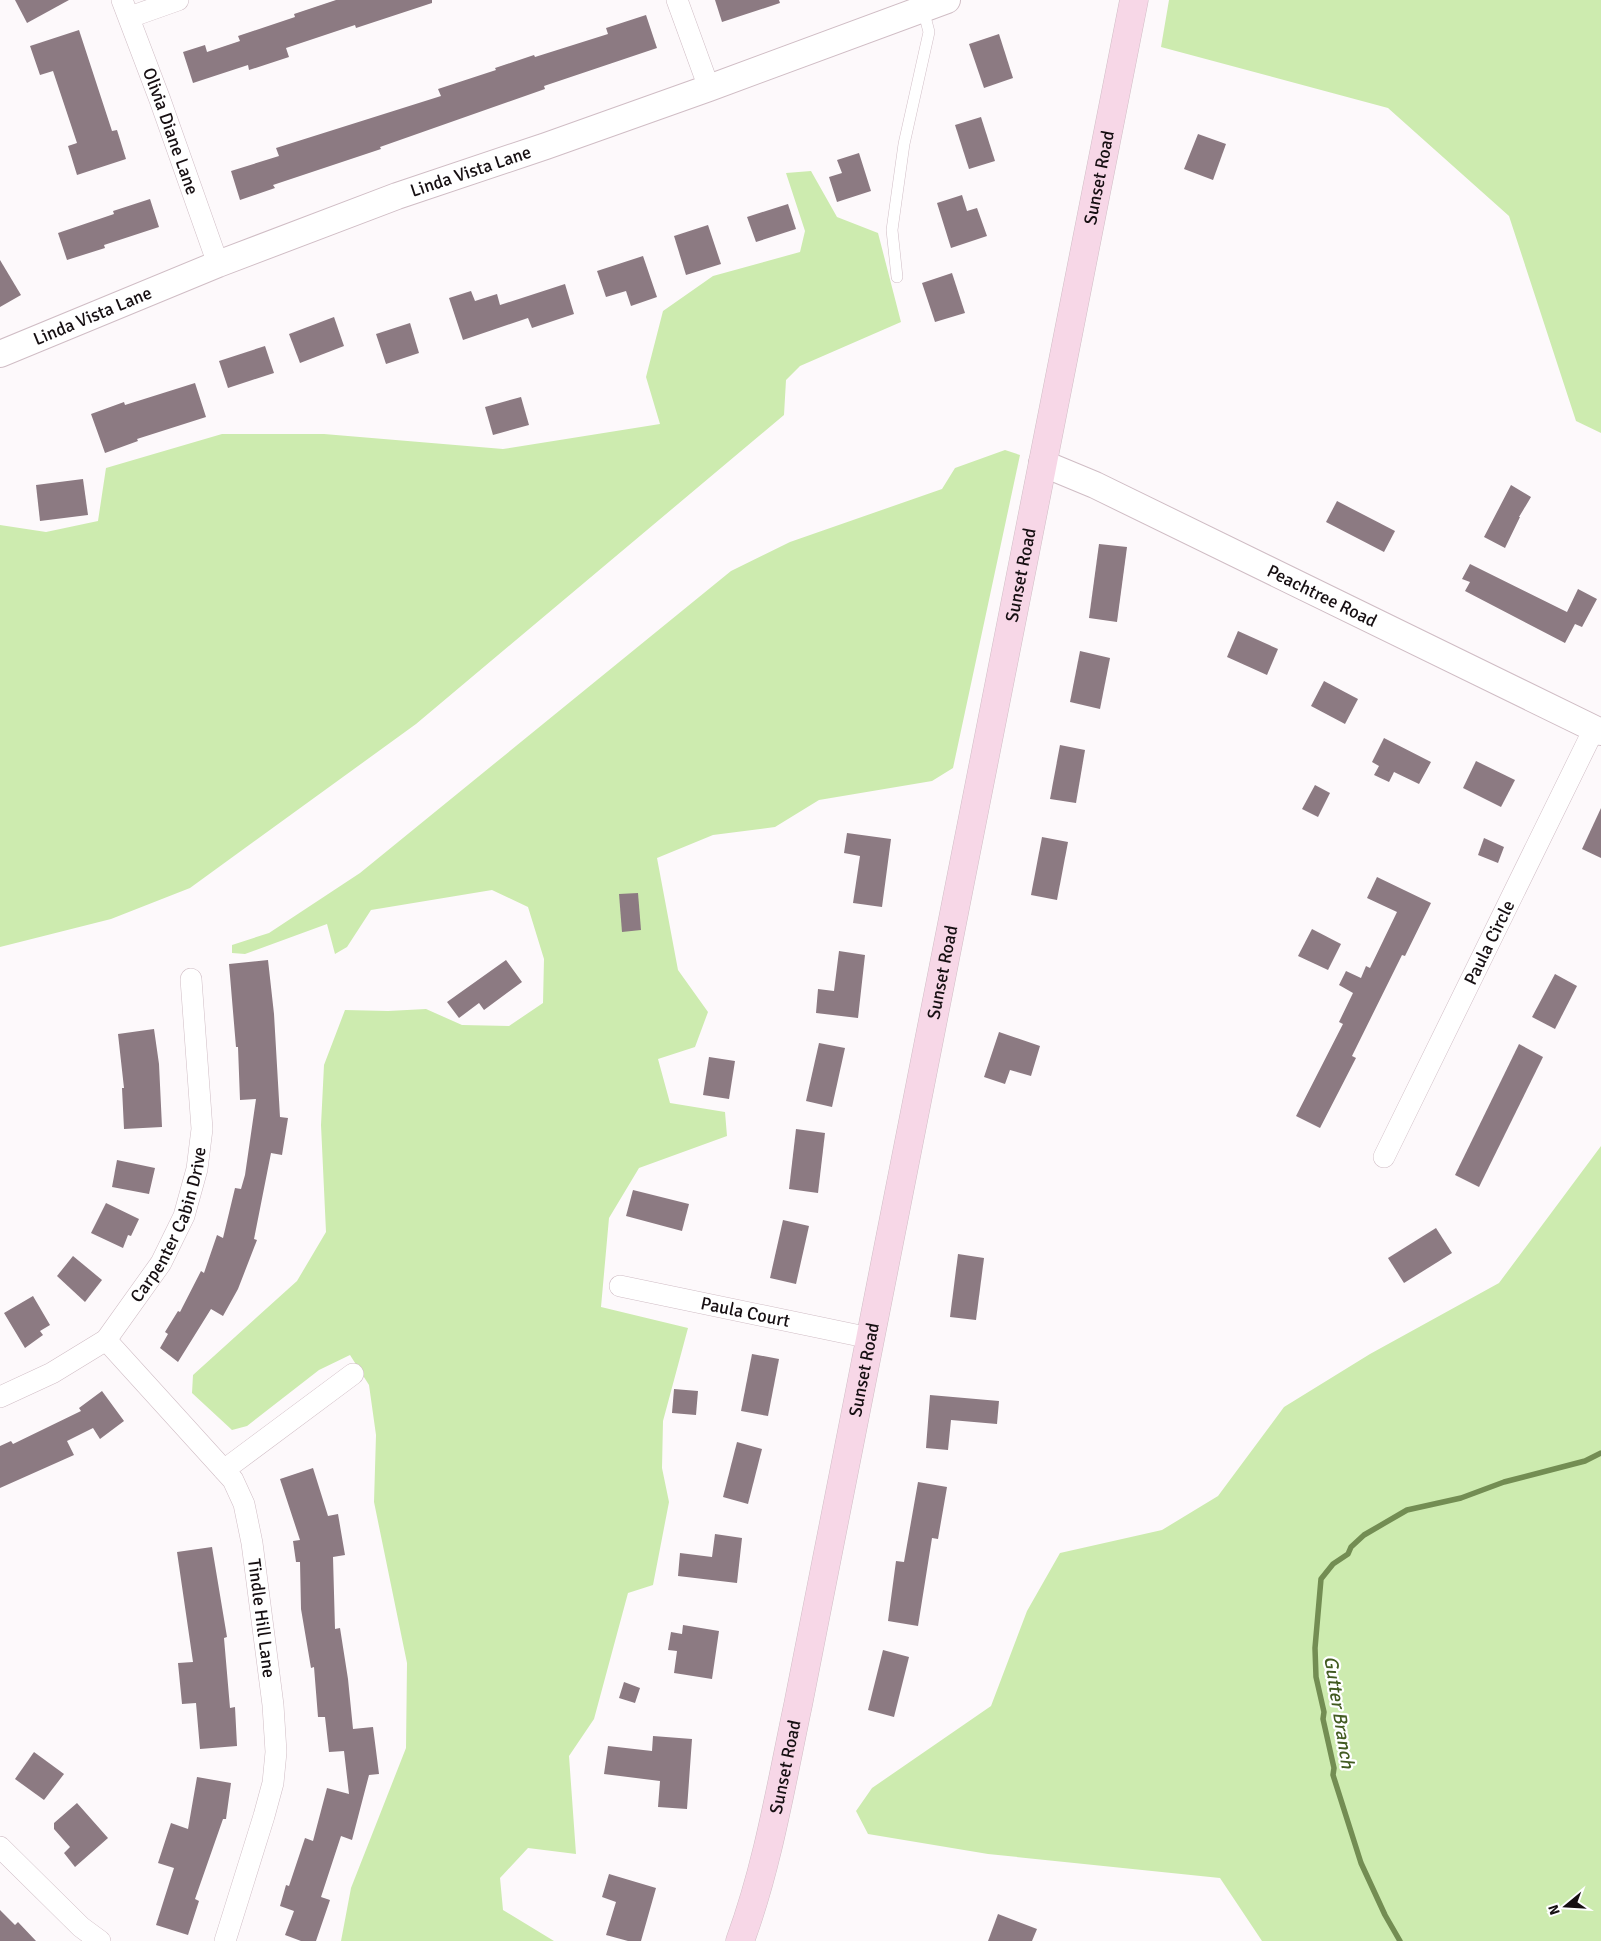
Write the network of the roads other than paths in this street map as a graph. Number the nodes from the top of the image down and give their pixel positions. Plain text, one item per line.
1 (178, 0) edge
2 (677, 0) edge
3 (947, 0) edge
4 (1134, 0) edge
5 (126, 9) edge
6 (922, 9) junction
7 (709, 88) junction
8 (218, 264) junction
9 (897, 277) dead end
10 (0, 354) edge
11 (1042, 463) junction
12 (1598, 730) edge
13 (191, 979) dead end
14 (1384, 1157) dead end
15 (620, 1286) dead end
16 (870, 1338) junction
17 (106, 1340) junction
18 (353, 1374) dead end
19 (0, 1397) edge
20 (224, 1470) junction
21 (0, 1846) edge
22 (100, 1941) edge
23 (226, 1941) edge
24 (740, 1941) edge

1 - 5 street
2 - 7 street
3 - 6 street, Linda Vista Lane
4 - 11 main road, Sunset Road
5 - 8 street, Olivia Diane Lane
6 - 7 street, Linda Vista Lane
6 - 9 lane
7 - 8 street, Linda Vista Lane
8 - 10 street, Linda Vista Lane
11 - 12 street, Peachtree Road
11 - 16 main road, Sunset Road
12 - 14 street, Paula Circle
13 - 17 street, Carpenter Cabin Drive
15 - 16 street, Paula Court
16 - 24 main road, Sunset Road
17 - 19 street, Carpenter Cabin Drive
17 - 20 street, Tindle Hill Lane
18 - 20 street
20 - 23 street, Tindle Hill Lane
21 - 22 street

